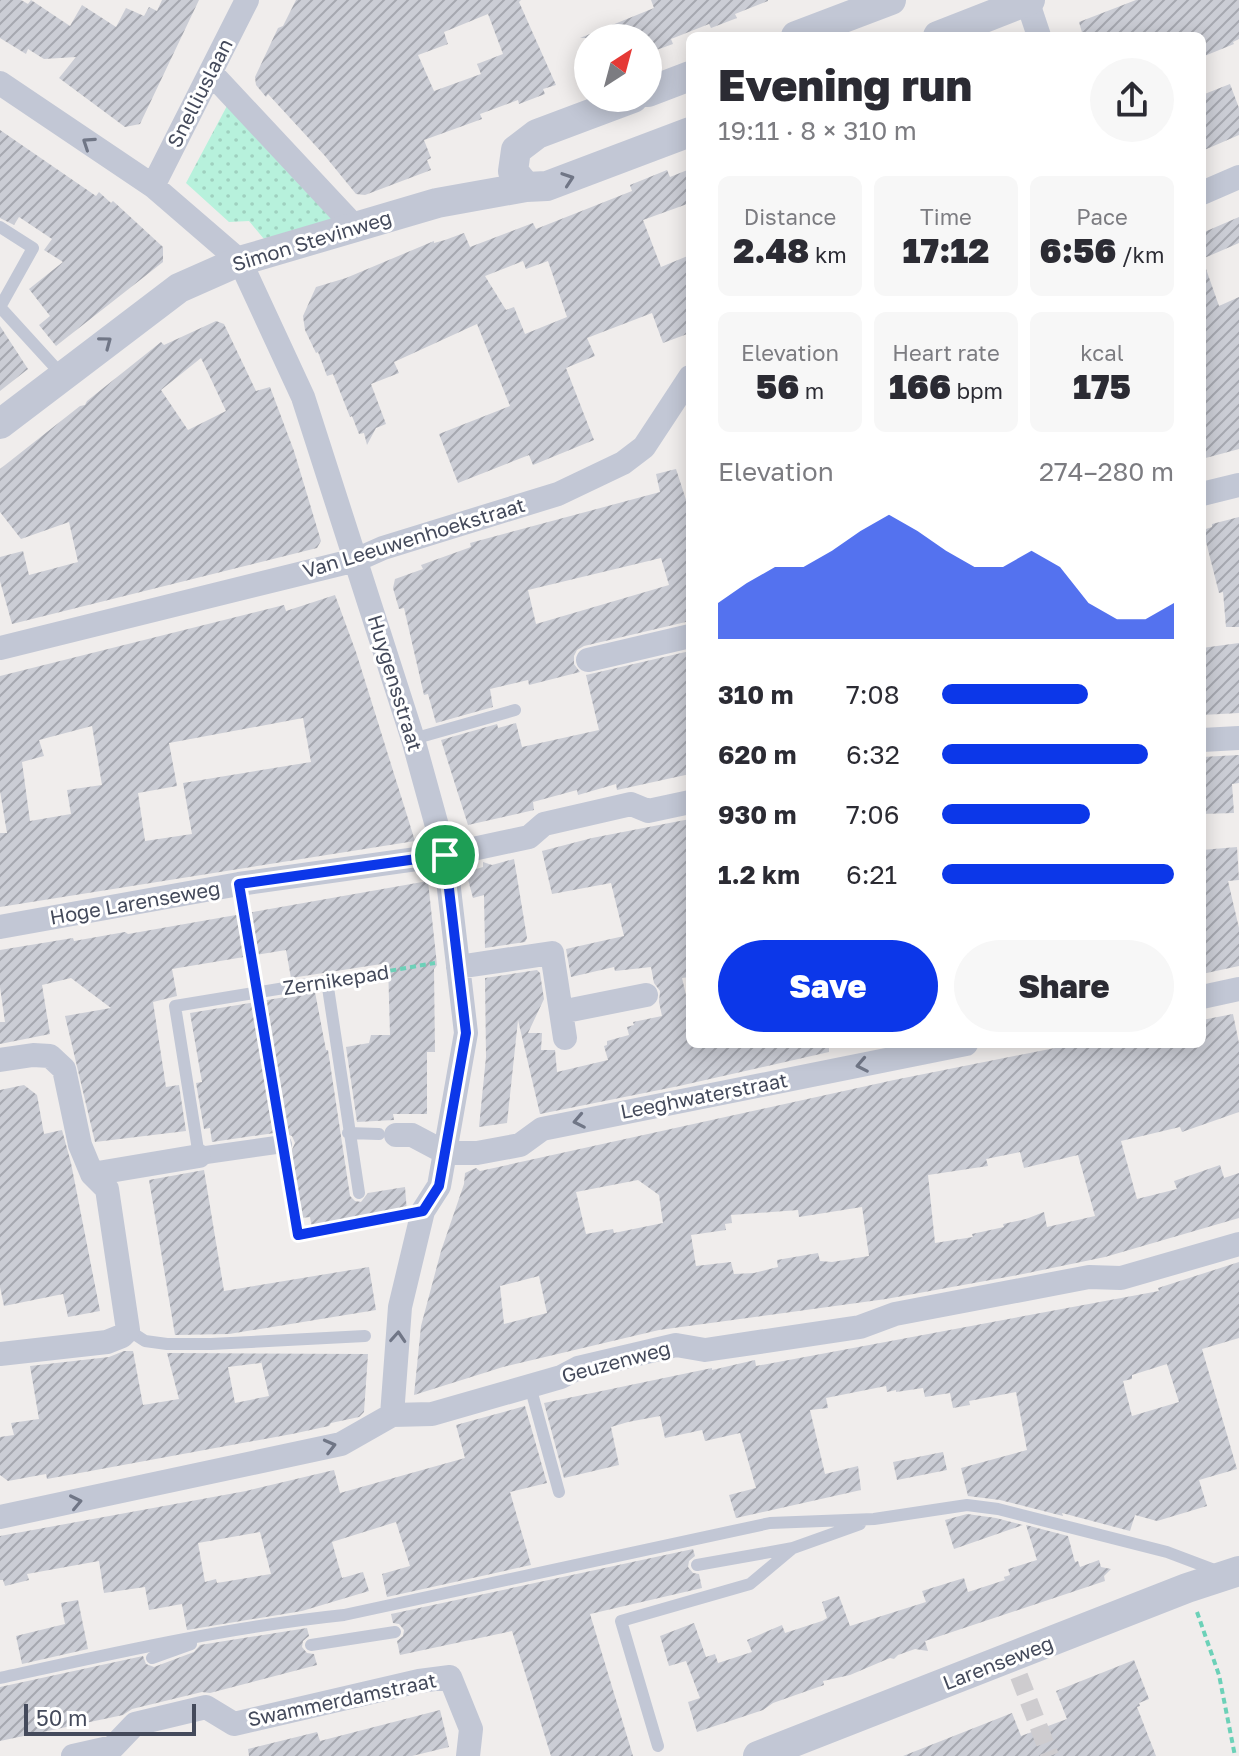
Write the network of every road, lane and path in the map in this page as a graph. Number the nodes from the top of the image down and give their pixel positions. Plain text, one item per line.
1 (247, 0) edge
2 (891, 0) edge
3 (1028, 0) edge
4 (807, 32) edge
5 (948, 32) edge
6 (1038, 32) edge
7 (212, 74) junction
8 (686, 78) edge
9 (0, 83) edge
10 (662, 87) edge
11 (596, 112) edge
12 (686, 134) edge
13 (1239, 177) edge
14 (153, 186) junction
15 (526, 187) junction
16 (1206, 191) edge
17 (0, 227) edge
18 (355, 227) junction
19 (240, 261) junction
20 (0, 307) edge
21 (62, 375) junction
22 (686, 383) edge
23 (0, 424) edge
24 (1239, 485) edge
25 (1206, 493) edge
26 (356, 560) junction
27 (686, 637) edge
28 (0, 648) edge
29 (588, 660) dead end
30 (515, 710) dead end
31 (1239, 738) edge
32 (413, 739) junction
33 (1206, 740) edge
34 (686, 803) edge
35 (445, 855) junction
36 (239, 884) junction
37 (0, 927) edge
38 (458, 963) junction
39 (327, 981) junction
40 (1239, 989) edge
41 (256, 993) junction
42 (646, 995) dead end
43 (1206, 996) edge
44 (561, 1012) junction
45 (565, 1038) dead end
46 (946, 1048) edge
47 (0, 1060) edge
48 (348, 1133) junction
49 (388, 1134) joint
50 (283, 1144) junction
51 (446, 1153) junction
52 (199, 1156) junction
53 (92, 1174) junction
54 (359, 1193) dead end
55 (423, 1211) junction
56 (1239, 1244) edge
57 (128, 1330) junction
58 (365, 1336) dead end
59 (0, 1354) edge
60 (530, 1386) junction
61 (392, 1415) junction
62 (559, 1492) dead end
63 (0, 1517) edge
64 (874, 1519) junction
65 (793, 1548) junction
66 (697, 1565) dead end
67 (1233, 1573) edge
68 (1187, 1588) junction
69 (344, 1615) junction
70 (224, 1632) junction
71 (395, 1632) dead end
72 (348, 1640) junction
73 (311, 1645) dead end
74 (152, 1658) dead end
75 (0, 1678) edge
76 (658, 1746) dead end
77 (760, 1755) edge
78 (73, 1756) edge
79 (468, 1756) edge
80 (1235, 1756) edge

1 - 7 street, Snelliuslaan
2 - 4 street
3 - 5 street
3 - 6 street
7 - 14 street, Snelliuslaan
7 - 18 street
8 - 10 street
14 -> 9 street, Huygensstraat
11 - 15 street
15 -> 12 street, Simon Stevinweg
13 - 16 street
14 - 19 street, Huygensstraat
15 - 18 street, Simon Stevinweg
17 - 20 lane
18 - 19 street, Simon Stevinweg
21 -> 19 street, Simon Stevinweg
19 - 26 street, Huygensstraat
20 - 21 lane
21 - 23 street, Simon Stevinweg
22 - 26 street, Van Leeuwenhoekstraat
24 - 25 street
26 - 28 street, Van Leeuwenhoekstraat
26 - 32 street, Huygensstraat
27 - 29 street
30 - 32 lane
31 - 33 street
32 - 35 street, Huygensstraat
34 - 35 street, Hoge Larenseweg
35 - 36 street, Hoge Larenseweg
35 - 38 street, Huygensstraat
36 - 37 street, Hoge Larenseweg
36 - 41 path
38 - 39 path, Zernikepad
38 - 44 street
38 - 51 street, Huygensstraat
39 - 41 lane, Zernikepad
39 - 48 lane
40 - 43 street
41 - 50 path
41 - 52 lane, Zernikepad
42 - 44 street
44 - 45 street
46 -> 51 street, Leeghwaterstraat
47 - 53 street
48 - 49 lane
48 - 54 lane
49 - 51 street
50 - 52 street
50 - 55 path
51 - 55 street, Huygensstraat
52 - 53 street
53 - 57 street
61 -> 55 street, Huygensstraat
56 - 60 street, Geuzenweg
57 - 58 lane
57 - 59 street
60 - 61 street, Geuzenweg
60 - 62 lane
63 -> 61 street, Geuzenweg
64 - 65 lane
64 - 67 lane
64 - 69 lane
65 - 66 lane
65 - 76 lane
67 - 68 street, Larenseweg
68 - 77 street, Larenseweg
68 - 80 path
69 - 70 lane
69 - 72 lane
70 - 74 lane
70 - 75 lane
71 - 72 lane
72 - 73 lane
78 - 79 street, Swammerdamstraat

